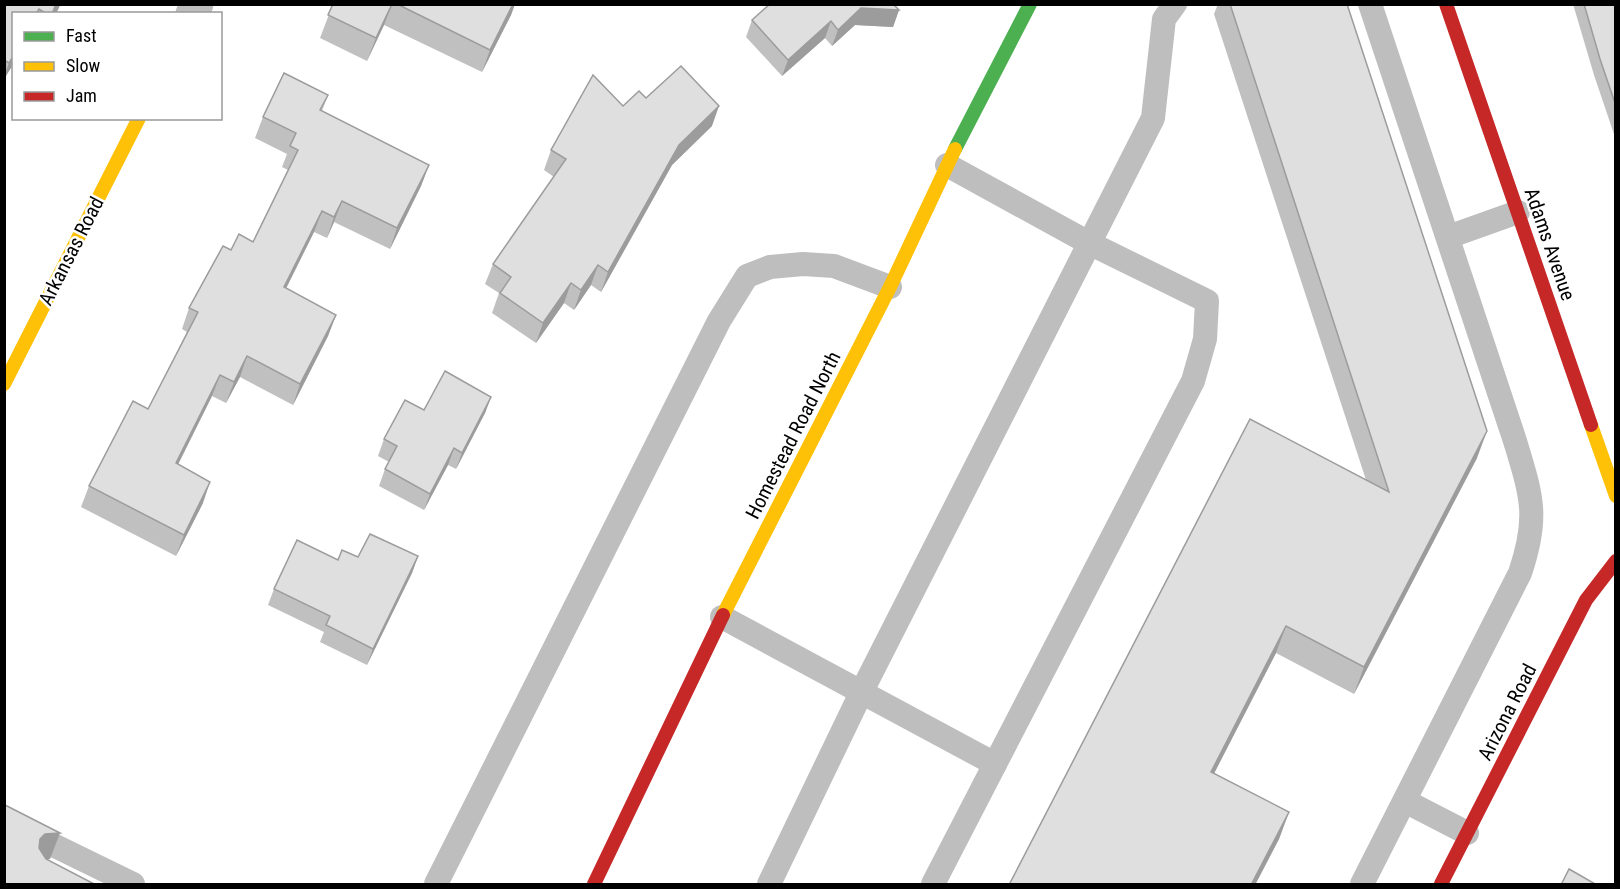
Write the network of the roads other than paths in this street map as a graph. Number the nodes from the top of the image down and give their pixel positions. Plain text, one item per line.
1 (1030, 4) edge
2 (1175, 4) edge
3 (1370, 4) edge
4 (1446, 4) edge
5 (138, 120) edge
6 (947, 165) junction
7 (1518, 212) junction
8 (1448, 237) junction
9 (1089, 243) junction
10 (890, 287) junction
11 (4, 384) edge
12 (1616, 496) edge
13 (1616, 561) edge
14 (722, 617) junction
15 (862, 691) junction
16 (995, 764) junction
17 (1405, 801) junction
18 (4, 821) edge
19 (1467, 833) junction
20 (133, 885) edge
21 (436, 885) edge
22 (594, 885) edge
23 (769, 885) edge
24 (933, 885) edge
25 (1362, 885) edge
26 (1441, 885) edge

1 - 6 street, Homestead Road North
2 - 9 lane
3 - 8 lane
4 - 7 street, Adams Avenue
5 - 11 street, Arkansas Road
6 - 9 lane
6 - 10 street, Homestead Road North
7 - 8 lane
7 - 12 street, Adams Avenue
8 - 17 lane
9 - 15 lane
9 - 16 lane
10 - 14 street, Homestead Road North
10 - 21 lane
13 - 19 street, Arizona Road
14 - 15 lane
14 - 22 street, Homestead Road North
15 - 16 lane
15 - 23 lane
16 - 24 lane
17 - 19 lane
17 - 25 lane
18 - 20 lane
19 - 26 street, Arizona Road

